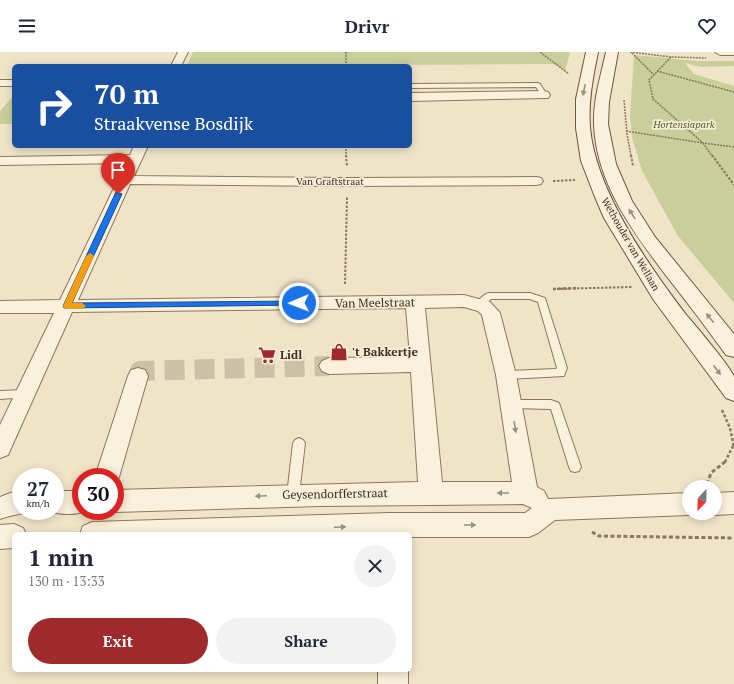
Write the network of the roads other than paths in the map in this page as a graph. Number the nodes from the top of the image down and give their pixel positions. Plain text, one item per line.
1 (183, 52) edge
2 (592, 52) edge
3 (612, 52) edge
4 (734, 52) edge
5 (715, 55) edge
6 (177, 64) edge
7 (0, 83) edge
8 (12, 83) edge
9 (412, 92) edge
10 (544, 96) dead end
11 (138, 153) edge
12 (0, 161) edge
13 (125, 180) junction
14 (536, 181) road end
15 (415, 302) junction
16 (480, 305) junction
17 (67, 306) junction
18 (0, 307) edge
19 (734, 348) edge
20 (420, 364) junction
21 (329, 366) tunnel mouth
22 (506, 375) junction
23 (138, 376) dead end
24 (734, 392) edge
25 (24, 394) junction
26 (0, 395) edge
27 (512, 404) junction
28 (299, 443) dead end
29 (0, 448) edge
30 (575, 467) dead end
31 (110, 468) edge
32 (431, 493) junction
33 (526, 493) junction
34 (293, 495) junction
35 (124, 501) edge
36 (12, 503) edge
37 (734, 503) edge
38 (682, 504) edge
39 (722, 504) edge
40 (0, 508) edge
41 (551, 509) junction
42 (390, 530) edge
43 (241, 532) edge
44 (12, 536) edge
45 (0, 537) edge
46 (393, 672) edge
47 (393, 684) edge

1 - 6 street
2 -> 24 main road, Wethouder van Wellaan
19 -> 3 main road, Wethouder van Wellaan
4 - 5 street
7 - 8 street
9 - 10 street
11 - 12 street
11 - 13 street
13 - 14 street, Van Graftstraat
13 - 17 street
15 - 16 street, Van Meelstraat
15 - 17 street, Van Meelstraat
15 - 20 street
16 - 22 street
16 - 22 lane
17 - 18 street, Van Meelstraat
17 - 25 street
20 - 21 street
20 - 32 street
22 - 27 street
23 - 31 street
25 - 26 lane
25 - 29 street
27 - 30 lane
27 -> 33 street
28 - 34 lane
33 -> 32 street, Geysendorfferstraat
32 - 34 street, Geysendorfferstraat
33 - 41 street
34 -> 35 street, Geysendorfferstraat
36 - 40 street
37 - 39 street
38 - 41 street
42 -> 41 street
43 -> 42 street
44 - 45 street
46 - 47 street

